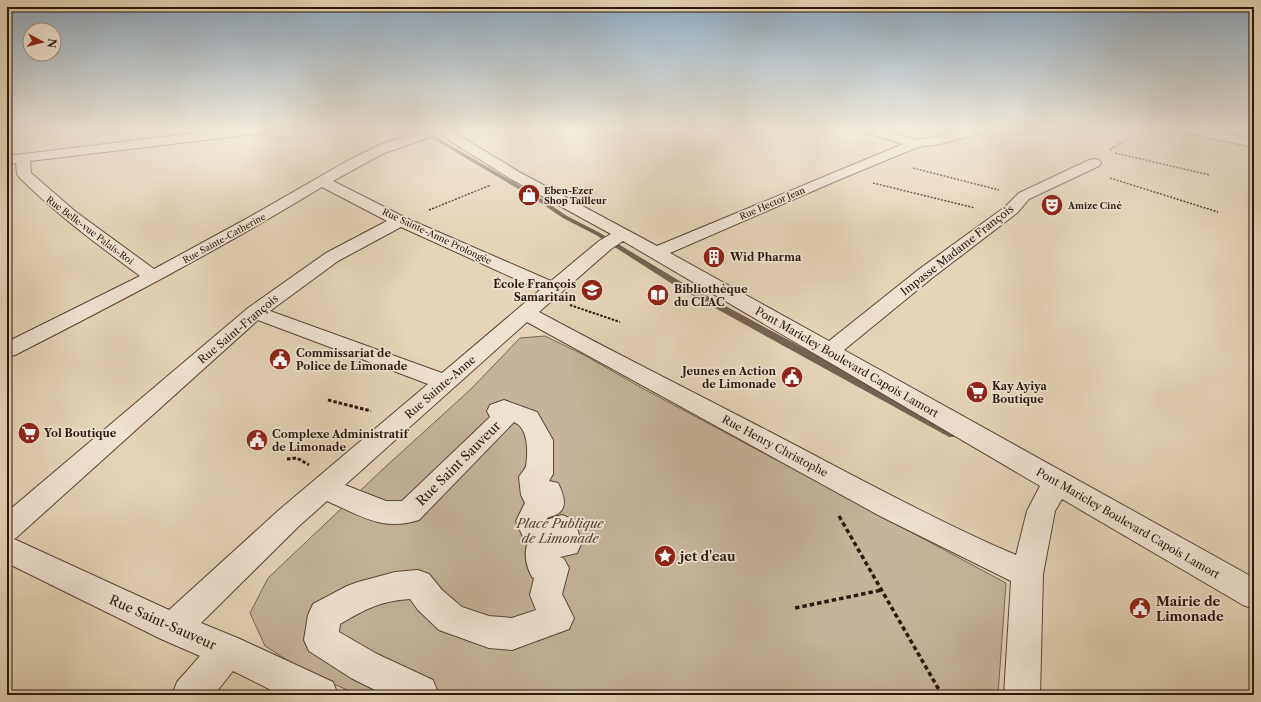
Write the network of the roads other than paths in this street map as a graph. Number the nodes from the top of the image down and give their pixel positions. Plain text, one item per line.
1 (17, 162) edge
2 (356, 162) edge
3 (489, 162) edge
4 (871, 162) edge
5 (1087, 166) road end
6 (322, 181) junction
7 (400, 221) junction
8 (615, 240) junction
9 (656, 253) junction
10 (154, 277) junction
11 (546, 300) junction
12 (255, 312) junction
13 (7, 350) edge
14 (830, 352) junction
15 (445, 382) junction
16 (323, 488) junction
17 (1050, 495) junction
18 (7, 529) edge
19 (7, 549) edge
20 (1012, 567) junction
21 (1254, 595) edge
22 (173, 628) junction
23 (228, 651) junction
24 (190, 695) edge
25 (320, 695) edge
26 (419, 695) edge
27 (1022, 695) edge

1 - 10 street, Rue Belle-vue Palais-Roi
2 - 6 street, Rue Sainte-Catherine
3 - 8 street, Pont Maricley Boulevard Capois Lamort
4 - 9 street, Rue Hector Jean
5 - 14 street, Impasse Madame François
6 - 7 street, Rue Sainte-Anne Prolongée
6 - 10 street, Rue Sainte-Catherine
7 - 11 street, Rue Sainte-Anne Prolongée
7 - 12 street, Rue Saint-François
8 - 9 street, Pont Maricley Boulevard Capois Lamort
8 - 11 street, Rue Sainte-Anne
9 - 14 street, Pont Maricley Boulevard Capois Lamort
10 - 13 street, Rue Sainte-Catherine
11 - 15 street, Rue Sainte-Anne
11 - 20 street, Rue Henry Christophe
12 - 15 street
12 - 18 street, Rue Saint-François
14 - 17 street, Pont Maricley Boulevard Capois Lamort
15 - 16 street, Rue Sainte-Anne
16 - 22 street, Rue Sainte-Anne
16 - 26 street, Rue Saint Sauveur
17 - 20 street
17 - 21 street, Pont Maricley Boulevard Capois Lamort
19 - 22 street, Rue Saint-Sauveur
20 - 27 street
22 - 23 street, Rue Saint-Sauveur
23 - 24 street
23 - 25 street, Rue Saint-Sauveur

